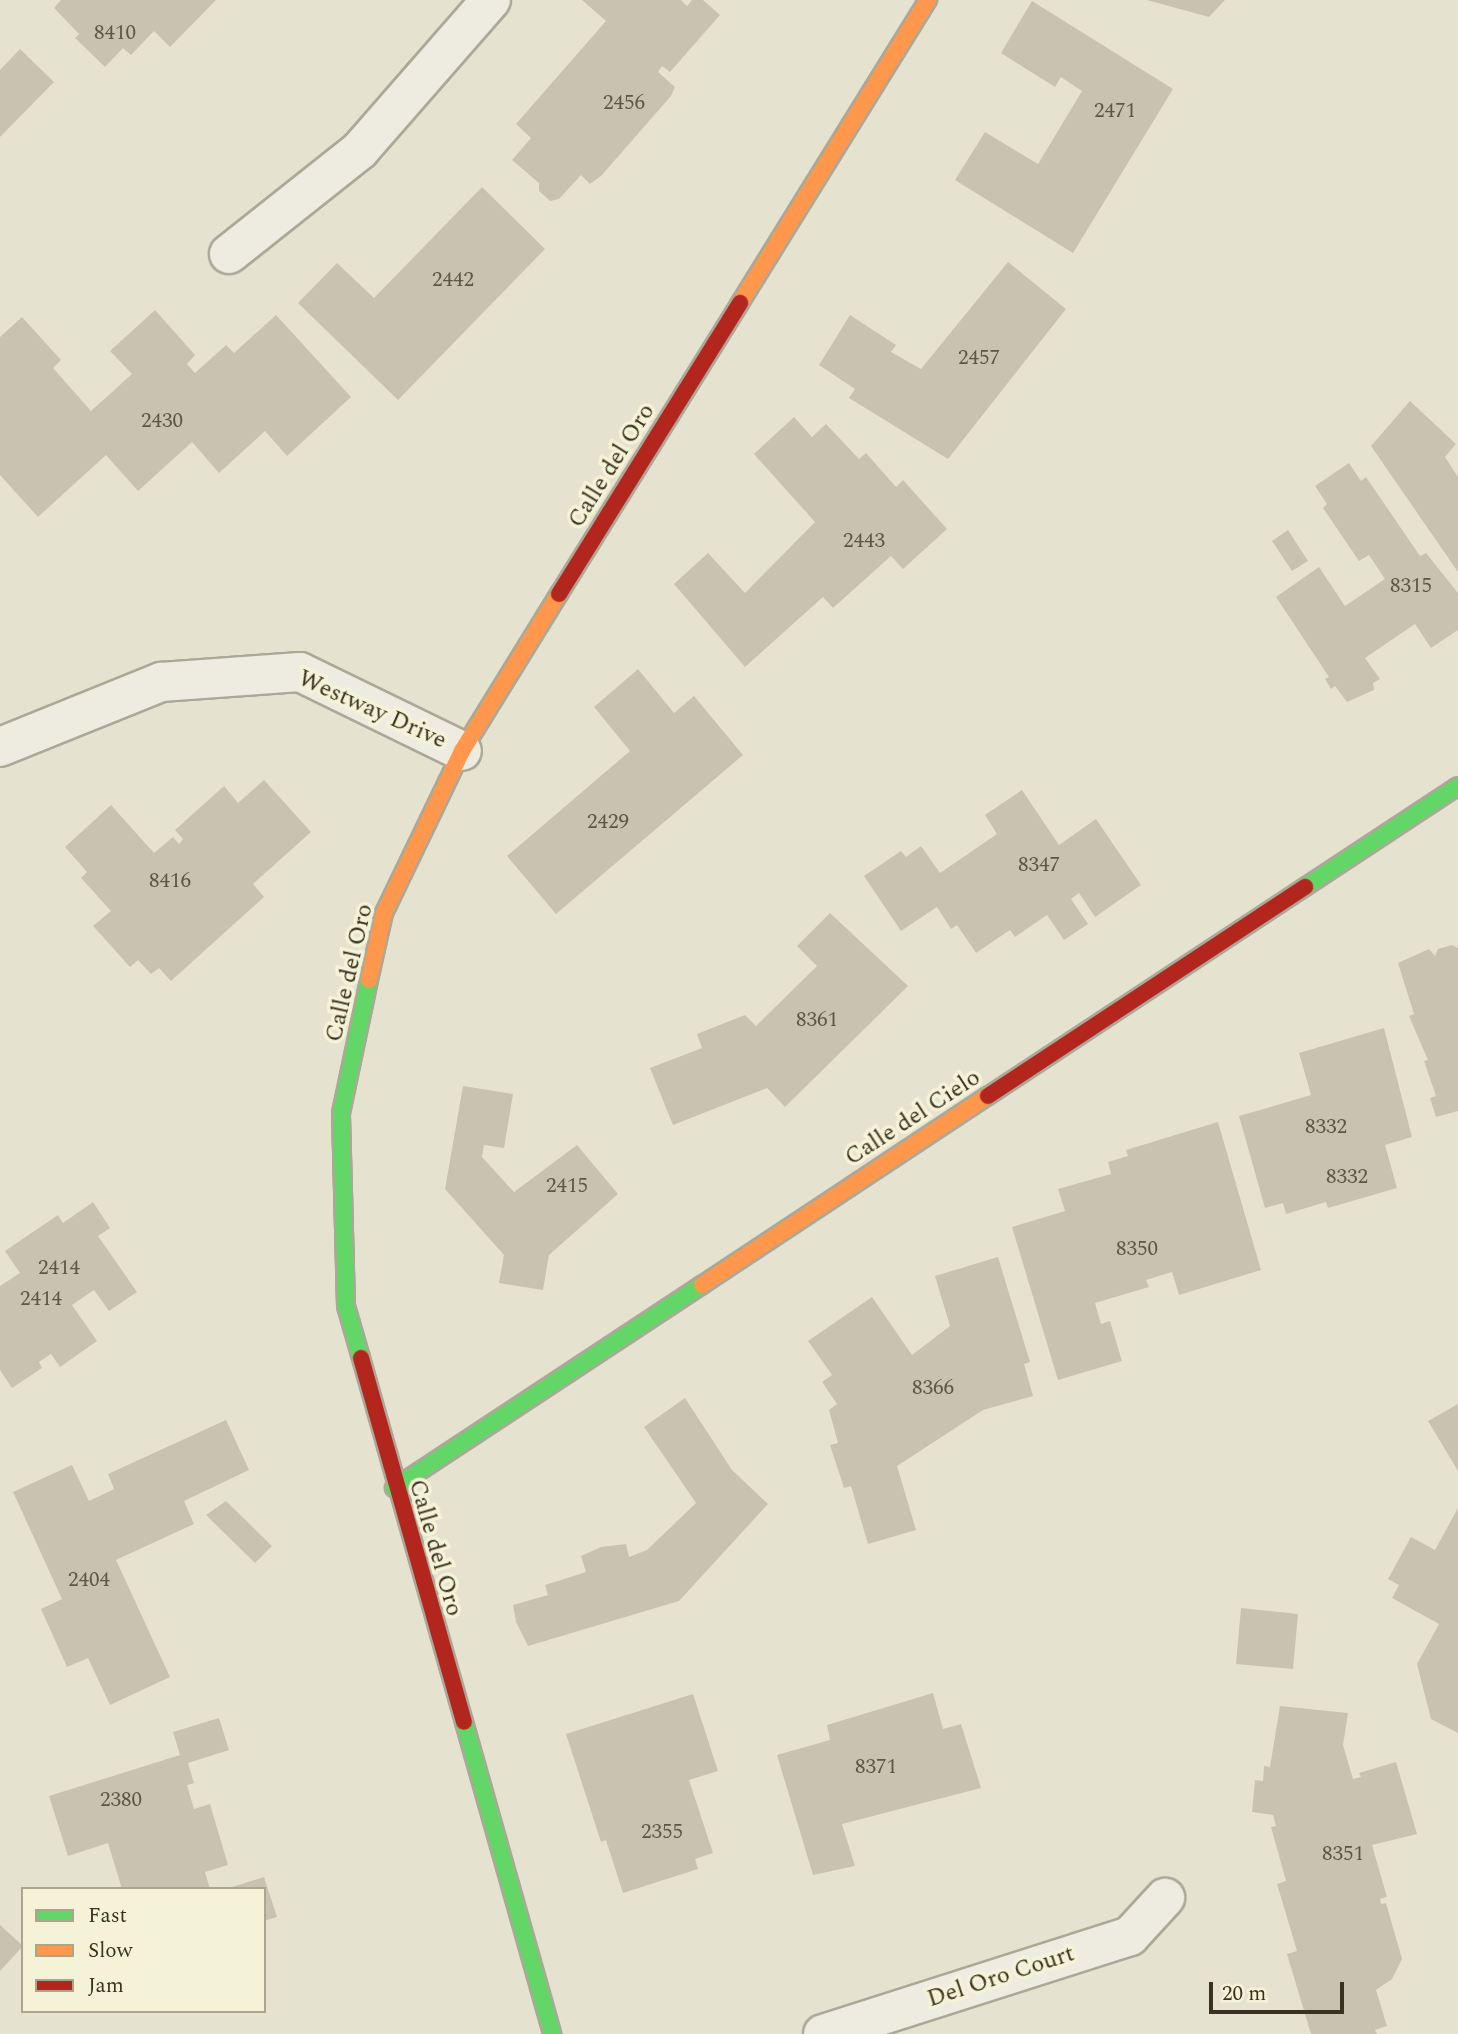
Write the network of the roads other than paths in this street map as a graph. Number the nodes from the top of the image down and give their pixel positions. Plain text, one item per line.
1 (491, 0) edge
2 (928, 0) edge
3 (229, 254) dead end
4 (0, 747) edge
5 (462, 751) junction
6 (1458, 786) edge
7 (394, 1488) junction
8 (1165, 1898) dead end
9 (552, 2034) edge
10 (823, 2034) edge

1 - 3 street
2 - 5 street, Calle del Oro
4 - 5 street, Westway Drive
5 - 7 street, Calle del Oro
6 - 7 street, Calle del Cielo
7 - 9 street, Calle del Oro
8 - 10 street, Del Oro Court

